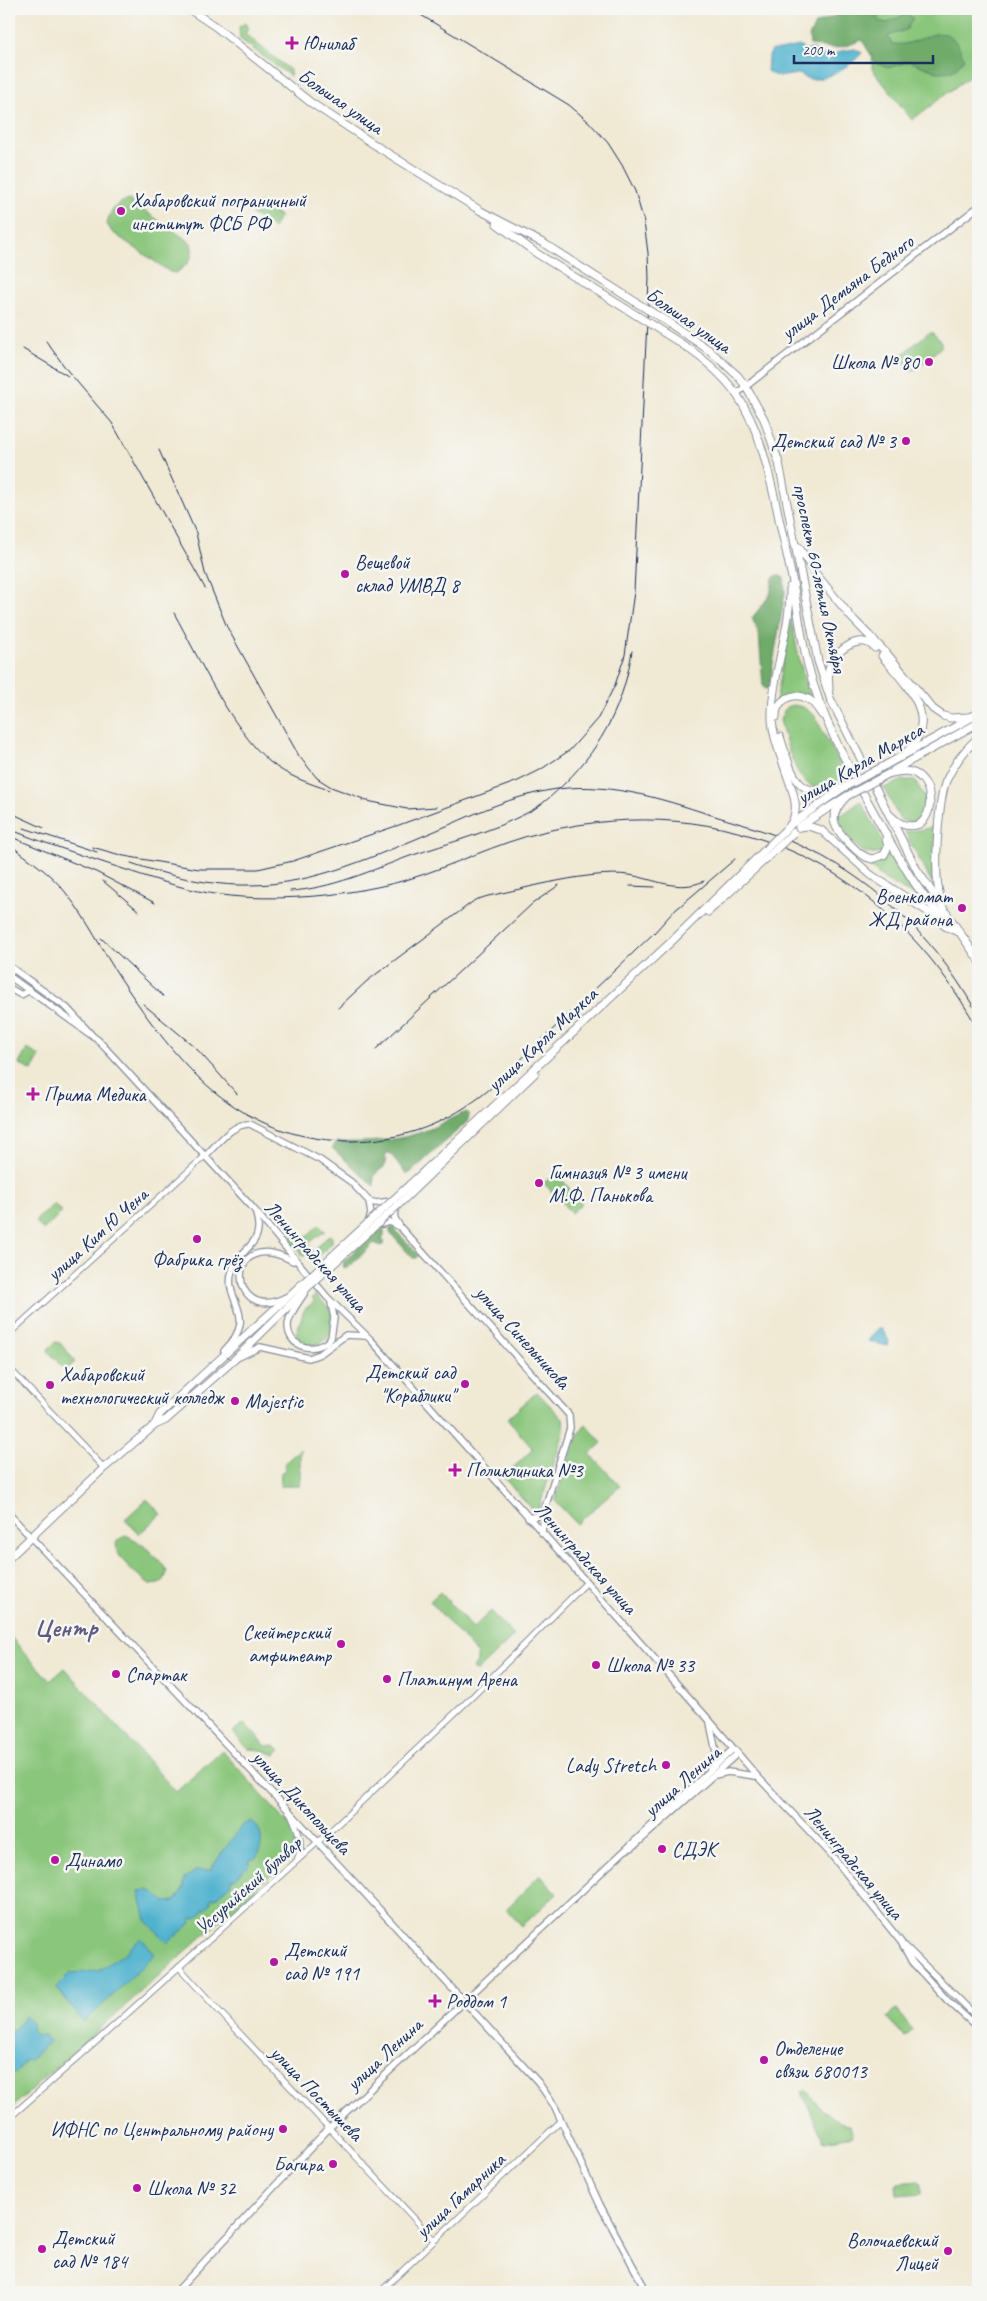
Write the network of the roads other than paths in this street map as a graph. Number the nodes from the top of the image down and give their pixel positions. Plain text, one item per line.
1 (189, 9) edge
2 (978, 207) edge
3 (481, 211) junction
4 (746, 385) junction
5 (736, 394) junction
6 (794, 535) junction
7 (789, 561) junction
8 (830, 698) junction
9 (978, 714) edge
10 (978, 723) edge
11 (978, 738) edge
12 (841, 751) junction
13 (901, 757) junction
14 (888, 774) junction
15 (843, 788) junction
16 (847, 796) junction
17 (866, 798) junction
18 (886, 811) junction
19 (799, 827) junction
20 (789, 830) junction
21 (768, 852) junction
22 (959, 932) junction
23 (978, 959) edge
24 (9, 966) edge
25 (9, 976) edge
26 (9, 988) edge
27 (30, 990) junction
28 (93, 1036) junction
29 (205, 1156) junction
30 (369, 1201) junction
31 (394, 1204) junction
32 (254, 1210) junction
33 (367, 1224) junction
34 (377, 1225) junction
35 (400, 1227) junction
36 (297, 1263) junction
37 (305, 1286) junction
38 (327, 1296) junction
39 (9, 1334) edge
40 (370, 1339) junction
41 (331, 1342) junction
42 (235, 1359) junction
43 (9, 1368) edge
44 (209, 1368) junction
45 (155, 1425) junction
46 (104, 1468) junction
47 (544, 1511) junction
48 (9, 1514) edge
49 (528, 1518) junction
50 (542, 1533) junction
51 (31, 1538) junction
52 (9, 1558) edge
53 (586, 1583) junction
54 (710, 1721) junction
55 (732, 1749) junction
56 (737, 1754) junction
57 (711, 1773) junction
58 (756, 1776) junction
59 (290, 1812) junction
60 (318, 1842) junction
61 (296, 1862) junction
62 (900, 1942) junction
63 (179, 1967) junction
64 (464, 2001) junction
65 (978, 2018) edge
66 (978, 2028) edge
67 (9, 2118) edge
68 (561, 2121) junction
69 (330, 2127) junction
70 (434, 2240) junction
71 (176, 2292) edge
72 (380, 2292) edge
73 (647, 2292) edge

1 - 3 main road, Большая улица
2 - 4 main road, улица Демьяна Бедного
3 - 4 main road, Большая улица, bridge
3 - 5 main road, Большая улица, bridge
4 - 5 main road, улица Демьяна Бедного
4 - 6 main road, проспект 60-летия Октября
5 - 7 main road, проспект 60-летия Октября
6 - 8 main road, проспект 60-летия Октября
6 - 9 main road
7 - 12 main road, проспект 60-летия Октября
7 - 20 main road
8 - 13 main road
8 - 18 main road, проспект 60-летия Октября
9 - 13 main road, улица Карла Маркса
10 - 14 main road, улица Карла Маркса
11 - 22 main road
12 - 15 main road
12 - 17 main road, проспект 60-летия Октября
13 - 15 main road, улица Карла Маркса, bridge
14 - 16 main road, улица Карла Маркса, bridge
14 - 18 main road
15 - 20 main road, улица Карла Маркса
16 - 17 main road
16 - 19 main road, улица Карла Маркса
17 - 22 main road, проспект 60-летия Октября
18 - 22 main road, проспект 60-летия Октября
19 - 20 main road, улица Карла Маркса
19 - 22 main road
20 - 21 main road, bridge
21 - 31 main road, улица Карла Маркса
21 - 31 main road, улица Карла Маркса
22 - 23 main road, проспект 60-летия Октября
24 - 28 main road
25 - 27 main road
26 - 27 main road
27 - 28 main road
28 - 29 main road, Ленинградская улица
29 - 30 main road
29 - 32 main road, Ленинградская улица
29 - 39 street, улица Ким Ю Чена
30 - 31 main road
30 - 33 main road
31 - 33 main road, улица Карла Маркса, bridge
31 - 34 main road, bridge
31 - 35 main road
32 - 36 main road, Ленинградская улица
32 - 44 main road
33 - 37 main road, улица Карла Маркса, bridge
34 - 35 main road
34 - 37 main road, bridge
35 - 47 main road, улица Синельникова
36 - 37 main road
36 - 38 main road, Ленинградская улица
37 - 41 main road
37 - 42 main road, улица Карла Маркса
37 - 44 main road, улица Карла Маркса
38 - 40 main road, Ленинградская улица
38 - 41 main road
40 - 41 main road
40 - 49 main road, Ленинградская улица
41 - 42 main road
42 - 45 main road, улица Карла Маркса
43 - 46 street
44 - 45 main road, улица Карла Маркса
45 - 46 main road, улица Карла Маркса
46 - 51 main road, улица Карла Маркса
47 - 49 main road
47 - 50 main road, улица Синельникова
48 - 51 main road, улица Дикопольцева
49 - 50 main road, Ленинградская улица
50 - 53 main road, Ленинградская улица
51 - 52 main road, улица Карла Маркса
51 - 59 main road, улица Дикопольцева
53 - 54 main road, Ленинградская улица
53 - 60 street, Уссурийский бульвар
54 - 55 main road, Ленинградская улица
54 - 57 main road
55 - 56 main road, Ленинградская улица
55 - 57 main road, улица Ленина
56 - 57 main road, улица Ленина
56 - 58 main road, Ленинградская улица
57 - 58 main road
57 - 64 main road, улица Ленина
58 - 62 main road, Ленинградская улица
59 - 60 main road, улица Дикопольцева
59 - 61 street
60 - 61 street, Уссурийский бульвар
60 - 64 main road, улица Дикопольцева
61 - 63 street, Уссурийский бульвар
62 - 65 main road
62 - 66 main road
63 - 67 street, Уссурийский бульвар
63 - 69 street, улица Постышева
64 - 68 main road, улица Дикопольцева
64 - 69 main road, улица Ленина
68 - 70 street, улица Гамарника
68 - 73 main road, улица Дикопольцева
69 - 70 street, улица Постышева
69 - 71 main road, улица Ленина
70 - 72 street, улица Гамарника

